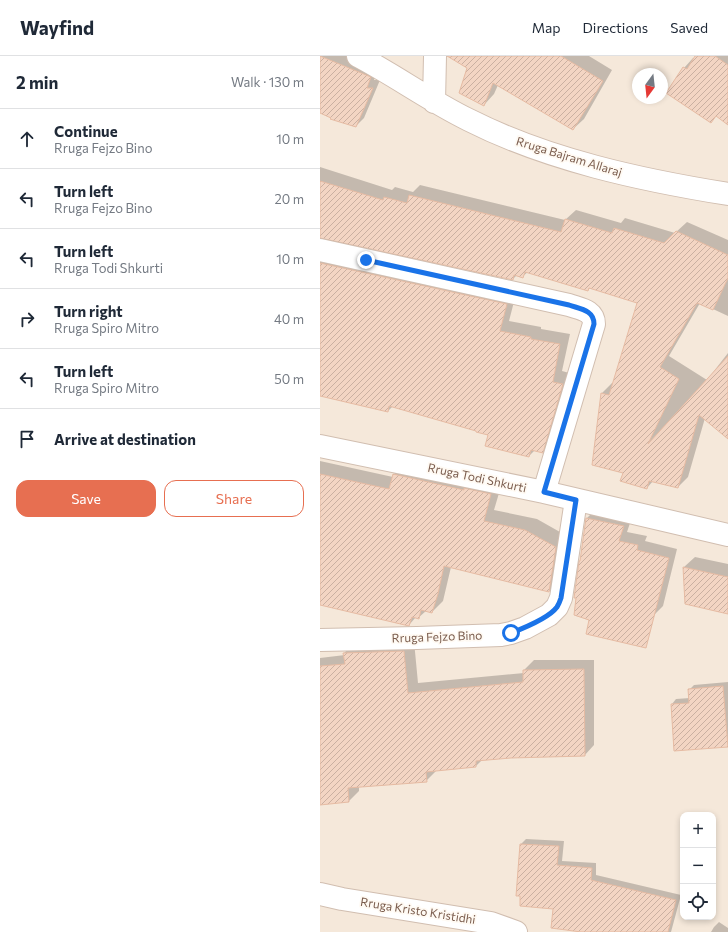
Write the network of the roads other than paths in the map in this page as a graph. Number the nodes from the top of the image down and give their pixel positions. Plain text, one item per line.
1 (358, 56) edge
2 (435, 56) edge
3 (434, 102) junction
4 (728, 194) edge
5 (320, 250) edge
6 (320, 446) edge
7 (544, 492) junction
8 (576, 500) junction
9 (728, 535) edge
10 (320, 640) edge
11 (320, 894) edge
12 (516, 932) edge

1 - 3 street, Rruga Bajram Allaraj
2 - 3 street
3 - 4 street, Rruga Bajram Allaraj
5 - 7 street
6 - 7 street, Rruga Todi Shkurti
7 - 8 street, Rruga Todi Shkurti
8 - 9 street, Rruga Todi Shkurti
8 - 10 street, Rruga Fejzo Bino
11 - 12 street, Rruga Kristo Kristidhi

